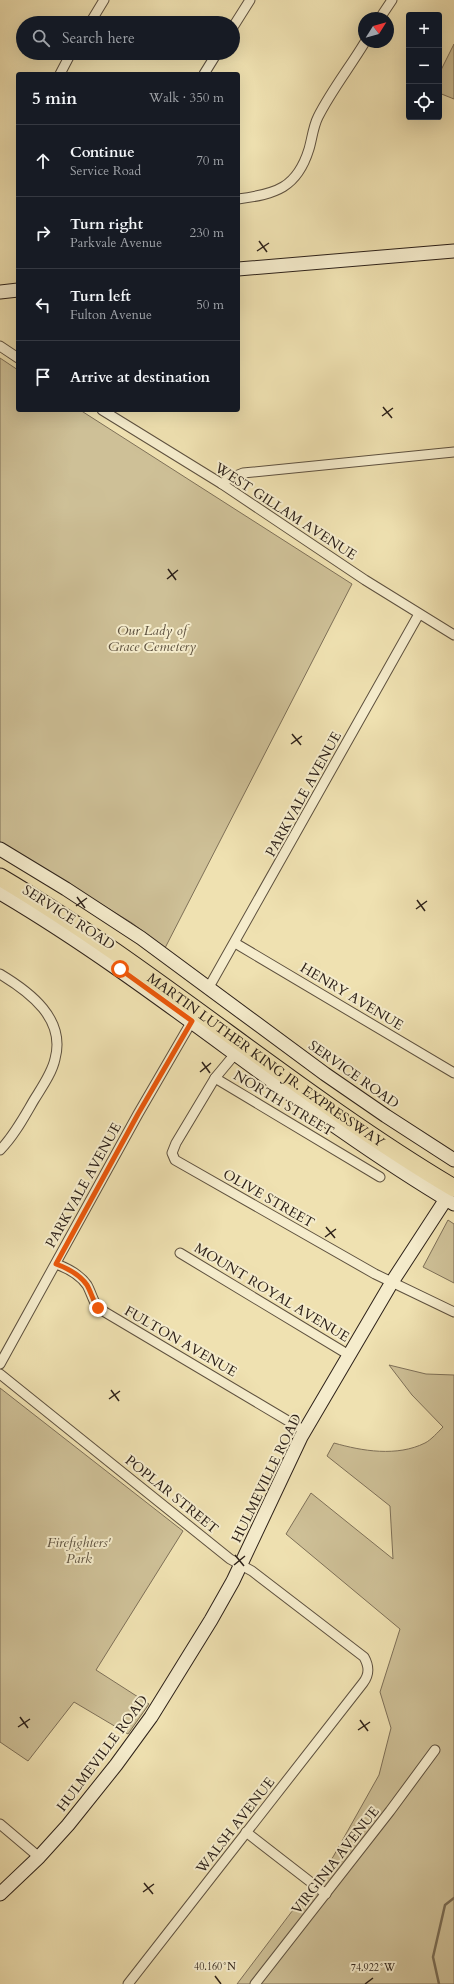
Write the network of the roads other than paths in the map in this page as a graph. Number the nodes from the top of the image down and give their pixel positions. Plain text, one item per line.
1 (104, 0) edge
2 (250, 0) edge
3 (392, 0) edge
4 (384, 12) edge
5 (94, 16) edge
6 (240, 16) edge
7 (361, 48) edge
8 (67, 60) edge
9 (213, 60) edge
10 (61, 72) edge
11 (205, 72) edge
12 (240, 199) edge
13 (454, 251) edge
14 (240, 269) edge
15 (16, 290) edge
16 (0, 292) edge
17 (0, 346) edge
18 (16, 357) edge
19 (105, 412) edge
20 (454, 452) edge
21 (222, 484) junction
22 (419, 614) junction
23 (454, 635) edge
24 (0, 849) edge
25 (0, 865) edge
26 (0, 877) edge
27 (0, 893) edge
28 (235, 943) junction
29 (0, 974) edge
30 (209, 987) junction
31 (192, 1021) junction
32 (235, 1054) junction
33 (454, 1073) edge
34 (215, 1078) junction
35 (0, 1150) edge
36 (454, 1160) edge
37 (454, 1176) edge
38 (380, 1177) dead end
39 (451, 1197) edge
40 (180, 1253) dead end
41 (56, 1264) junction
42 (392, 1282) junction
43 (454, 1312) edge
44 (349, 1355) junction
45 (0, 1364) edge
46 (0, 1374) edge
47 (305, 1431) junction
48 (241, 1566) junction
49 (363, 1683) joint
50 (435, 1750) dead end
51 (0, 1824) edge
52 (246, 1832) junction
53 (39, 1857) junction
54 (0, 1894) edge
55 (326, 1894) junction
56 (128, 1984) edge
57 (255, 1984) edge

1 - 5 street
2 - 6 street
3 - 4 street
7 - 12 street
8 - 10 street
9 - 11 street
13 - 14 street
15 - 16 street
17 - 18 street
19 - 21 street, WEST GILLAM AVENUE
20 - 21 street
21 - 22 street, WEST GILLAM AVENUE
22 - 23 street, WEST GILLAM AVENUE
22 - 28 street, PARKVALE AVENUE
24 - 30 street, SERVICE ROAD
25 - 37 highway, MARTIN LUTHER KING JR. EXPRESSWAY
26 - 39 highway, MARTIN LUTHER KING JR. EXPRESSWAY
27 - 31 street, SERVICE ROAD
28 - 30 street, PARKVALE AVENUE
28 - 33 street, HENRY AVENUE
29 - 35 street
30 - 36 street, SERVICE ROAD
31 - 32 street, SERVICE ROAD
31 - 41 street, PARKVALE AVENUE
32 - 34 street
32 - 39 street, SERVICE ROAD
34 - 38 street, NORTH STREET
34 - 42 street, OLIVE STREET
39 - 42 street, HULMEVILLE ROAD
40 - 44 street, MOUNT ROYAL AVENUE
41 - 45 street, PARKVALE AVENUE
41 - 47 street, FULTON AVENUE
42 - 43 street, OLIVE STREET
42 - 44 street, HULMEVILLE ROAD
44 - 47 street, HULMEVILLE ROAD
46 - 48 street, POPLAR STREET
47 - 48 street, HULMEVILLE ROAD
48 - 49 street, POPLAR STREET
48 - 53 street, HULMEVILLE ROAD
49 - 52 street, WALSH AVENUE
50 - 55 street, VIRGINIA AVENUE
51 - 53 street
52 - 55 street
52 - 56 street, WALSH AVENUE
53 - 54 street, HULMEVILLE ROAD
55 - 57 street, VIRGINIA AVENUE

